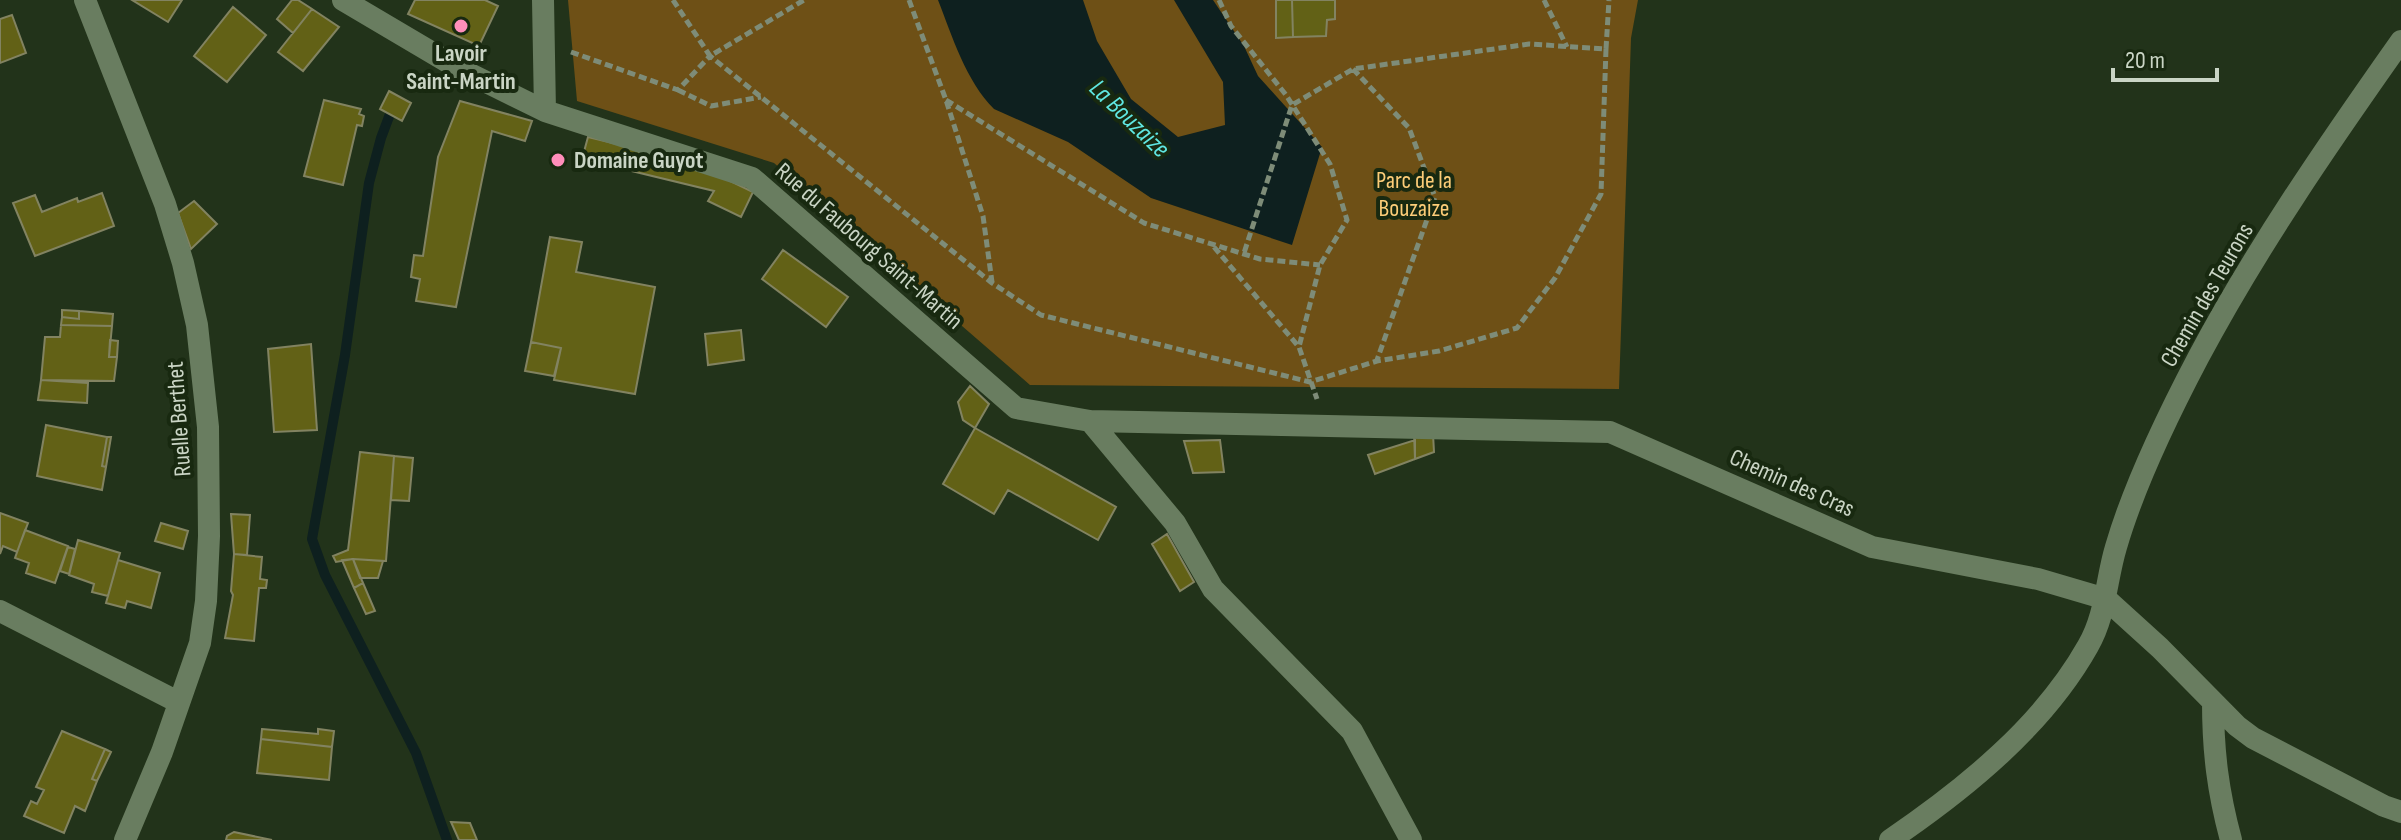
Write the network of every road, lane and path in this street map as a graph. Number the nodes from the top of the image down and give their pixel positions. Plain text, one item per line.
1 (85, 0) edge
2 (343, 0) edge
3 (543, 0) edge
4 (673, 0) edge
5 (804, 0) edge
6 (909, 0) edge
7 (1219, 0) edge
8 (1544, 0) edge
9 (1609, 0) edge
10 (2401, 41) edge
11 (1567, 47) junction
12 (1606, 49) junction
13 (544, 54) junction
14 (710, 56) junction
15 (1353, 69) junction
16 (678, 90) junction
17 (761, 97) junction
18 (946, 100) junction
19 (1292, 105) junction
20 (545, 111) junction
21 (1212, 244) junction
22 (1244, 253) junction
23 (1320, 265) junction
24 (992, 283) junction
25 (1299, 347) junction
26 (1377, 361) junction
27 (1310, 382) junction
28 (1090, 421) junction
29 (1328, 426) junction
30 (2106, 599) junction
31 (0, 611) edge
32 (178, 702) junction
33 (2213, 702) junction
34 (2401, 812) edge
35 (125, 840) edge
36 (1411, 840) edge
37 (1890, 840) edge
38 (2231, 840) edge

1 - 32 street, Ruelle Berthet
2 - 20 street, Rue du Faubourg Saint-Martin
3 - 13 street
4 - 14 path
5 - 14 path
6 - 18 path
7 - 19 path
8 - 11 path
9 - 12 path
10 - 30 street, Chemin des Teurons
11 - 12 path
11 - 15 path
12 - 26 path
13 - 16 path
13 - 20 street
14 - 16 path
14 - 17 path
15 - 19 path
15 - 26 path
16 - 17 path
17 - 24 path
18 - 21 path
18 - 24 path
19 - 22 path
19 - 23 path
20 - 28 street, Rue du Faubourg Saint-Martin
21 - 22 path
21 - 25 path
22 - 23 path
23 - 25 path
24 - 27 path
25 - 27 path
26 - 27 path
27 - 29 path
28 - 29 street, Chemin des Cras
28 - 36 street
29 - 30 street, Chemin des Cras
30 - 33 street, Chemin des Cras
30 - 37 street, Chemin des Teurons
31 - 32 street
32 - 35 street, Ruelle Berthet
33 - 34 street, Chemin des Cras
33 - 38 street

